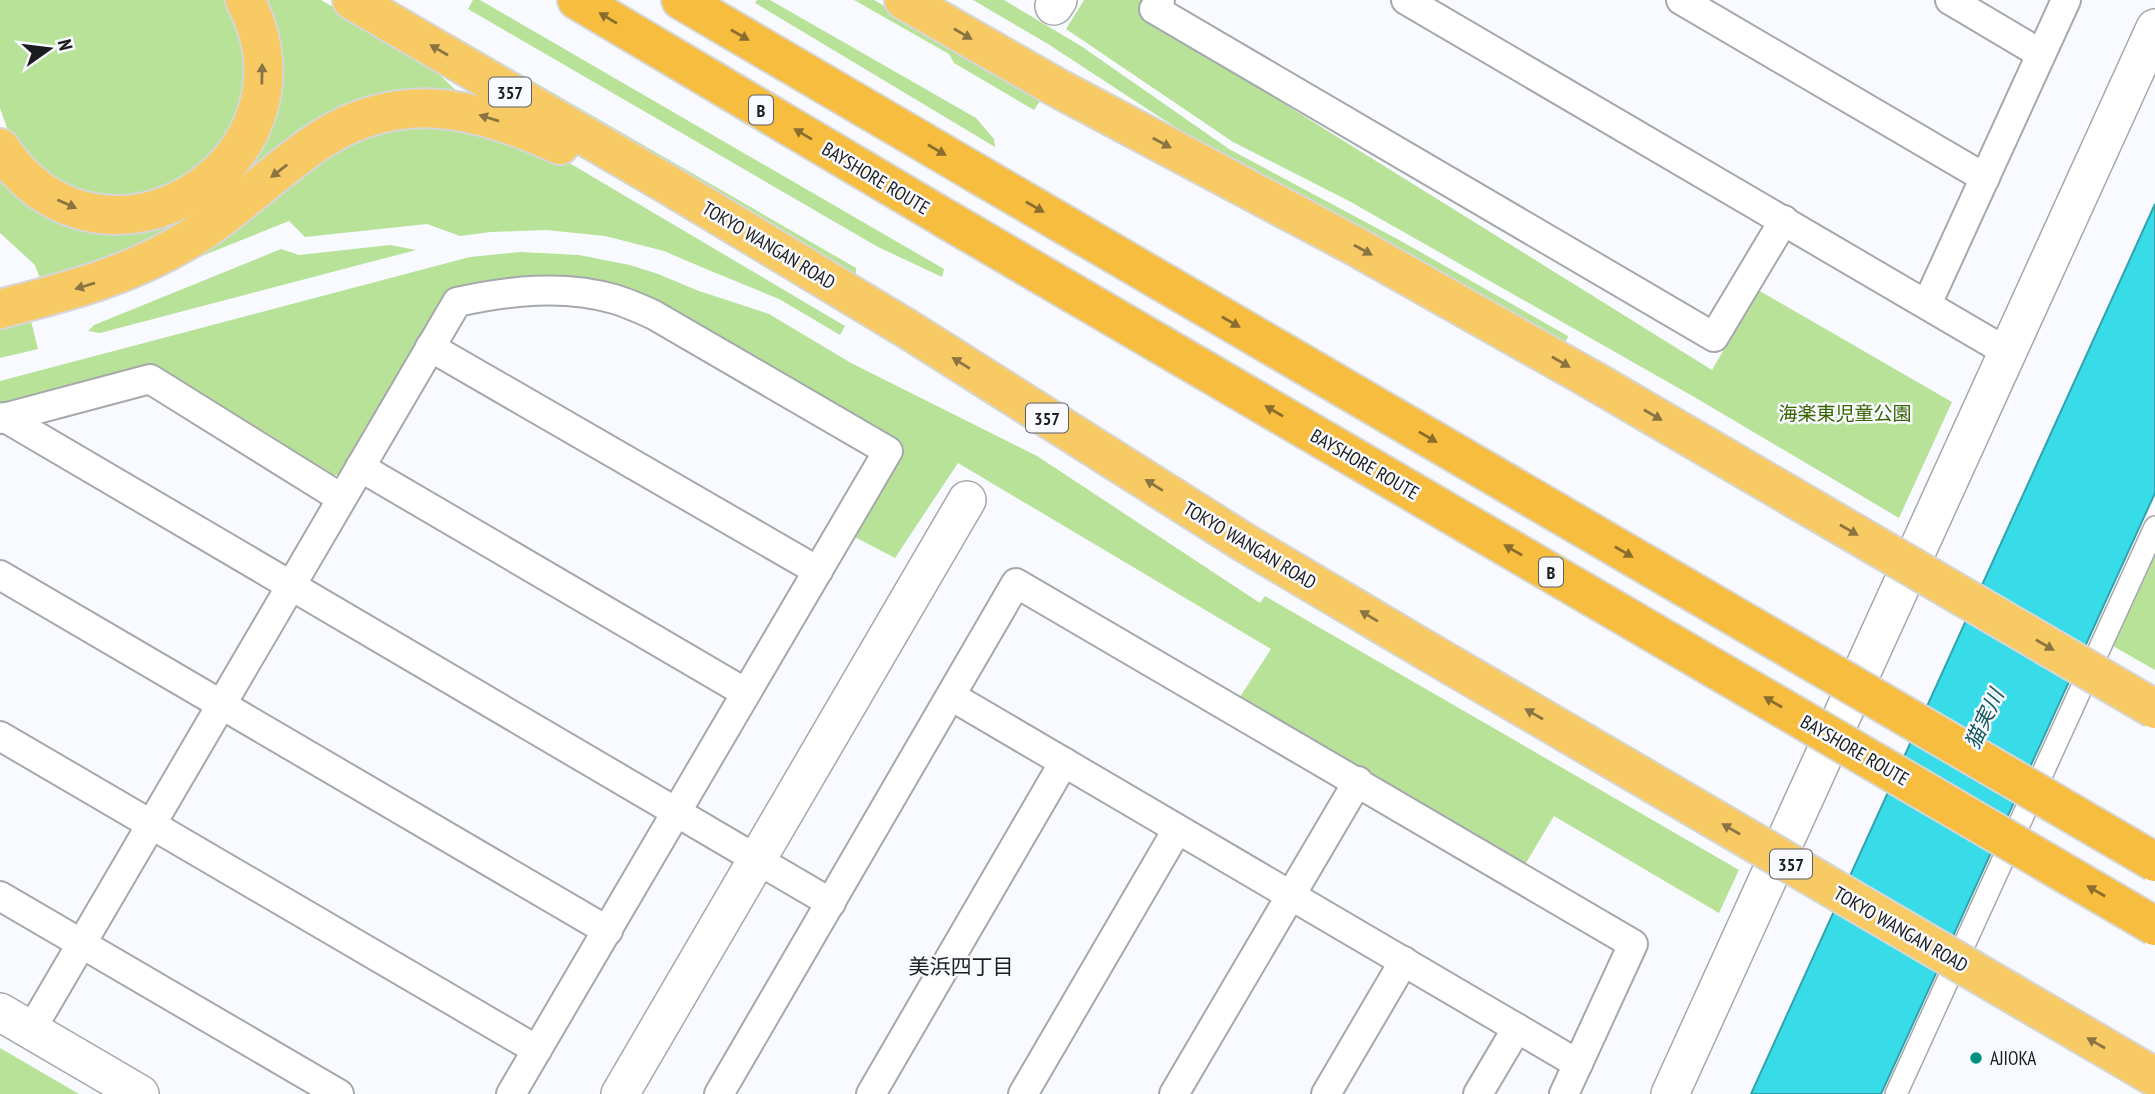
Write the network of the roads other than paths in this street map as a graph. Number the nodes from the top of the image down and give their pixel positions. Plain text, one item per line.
1 (245, 0) edge
2 (352, 0) edge
3 (577, 0) edge
4 (681, 0) edge
5 (904, 0) edge
6 (1160, 0) edge
7 (1406, 0) edge
8 (1681, 0) edge
9 (1950, 0) edge
10 (2066, 0) edge
11 (2155, 28) edge
12 (2041, 54) junction
13 (6, 157) edge
14 (1985, 178) junction
15 (667, 184) junction
16 (1784, 220) junction
17 (1927, 304) junction
18 (0, 309) edge
19 (430, 347) junction
20 (2007, 352) junction
21 (2, 418) edge
22 (360, 467) junction
23 (341, 498) junction
24 (967, 500) dead end
25 (2155, 527) edge
26 (818, 571) junction
27 (0, 575) edge
28 (292, 586) junction
29 (746, 693) junction
30 (951, 696) junction
31 (223, 704) junction
32 (2155, 709) edge
33 (0, 736) edge
34 (1064, 762) junction
35 (1358, 782) junction
36 (678, 811) junction
37 (151, 825) junction
38 (1177, 830) junction
39 (758, 860) junction
40 (2155, 862) edge
41 (1290, 895) junction
42 (0, 896) edge
43 (831, 903) junction
44 (2155, 926) edge
45 (608, 931) junction
46 (82, 944) junction
47 (1404, 961) junction
48 (15, 1021) edge
49 (1517, 1028) junction
50 (537, 1049) junction
51 (1578, 1064) junction
52 (2155, 1077) edge
53 (140, 1094) edge
54 (339, 1094) edge
55 (511, 1094) edge
56 (620, 1094) edge
57 (719, 1094) edge
58 (871, 1094) edge
59 (1023, 1094) edge
60 (1174, 1094) edge
61 (1326, 1094) edge
62 (1479, 1094) edge
63 (1564, 1094) edge
64 (1670, 1094) edge
65 (1896, 1094) edge

13 -> 1 highway
15 -> 2 highway, TOKYO WANGAN ROAD / 357
44 -> 3 highway, BAYSHORE ROUTE / B, bridge
4 -> 40 highway, bridge
5 -> 32 highway, bridge
6 - 16 street
7 - 16 street
8 - 14 street
9 - 12 street
10 - 12 street
11 - 20 street
12 - 14 street
14 - 17 street
15 -> 18 highway
52 -> 15 highway, TOKYO WANGAN ROAD / 357, bridge
16 - 17 street
17 - 20 street
19 - 22 street
19 - 26 street
19 - 26 street
20 - 64 street
21 - 23 street
21 - 28 street
22 - 23 street
22 - 29 street
23 - 28 street
24 - 39 street
25 - 65 street
26 - 29 street
27 - 31 street
28 - 31 street
28 - 36 street
29 - 36 street
30 - 34 street
30 - 35 street
30 - 43 street
31 - 37 street
31 - 45 street
33 - 37 street
34 - 38 street
34 - 58 street
35 - 41 street
35 - 51 street
36 - 39 street
36 - 45 street
37 - 46 street
37 - 50 street
38 - 41 street
38 - 59 street
39 - 43 street
39 - 56 street
41 - 47 street
41 - 60 street
42 - 46 street
43 - 57 street
45 - 50 street
46 - 48 street
46 - 54 street
47 - 49 street
47 - 61 street
48 - 53 street
49 - 51 street
49 - 62 street
50 - 55 street
51 - 63 street

